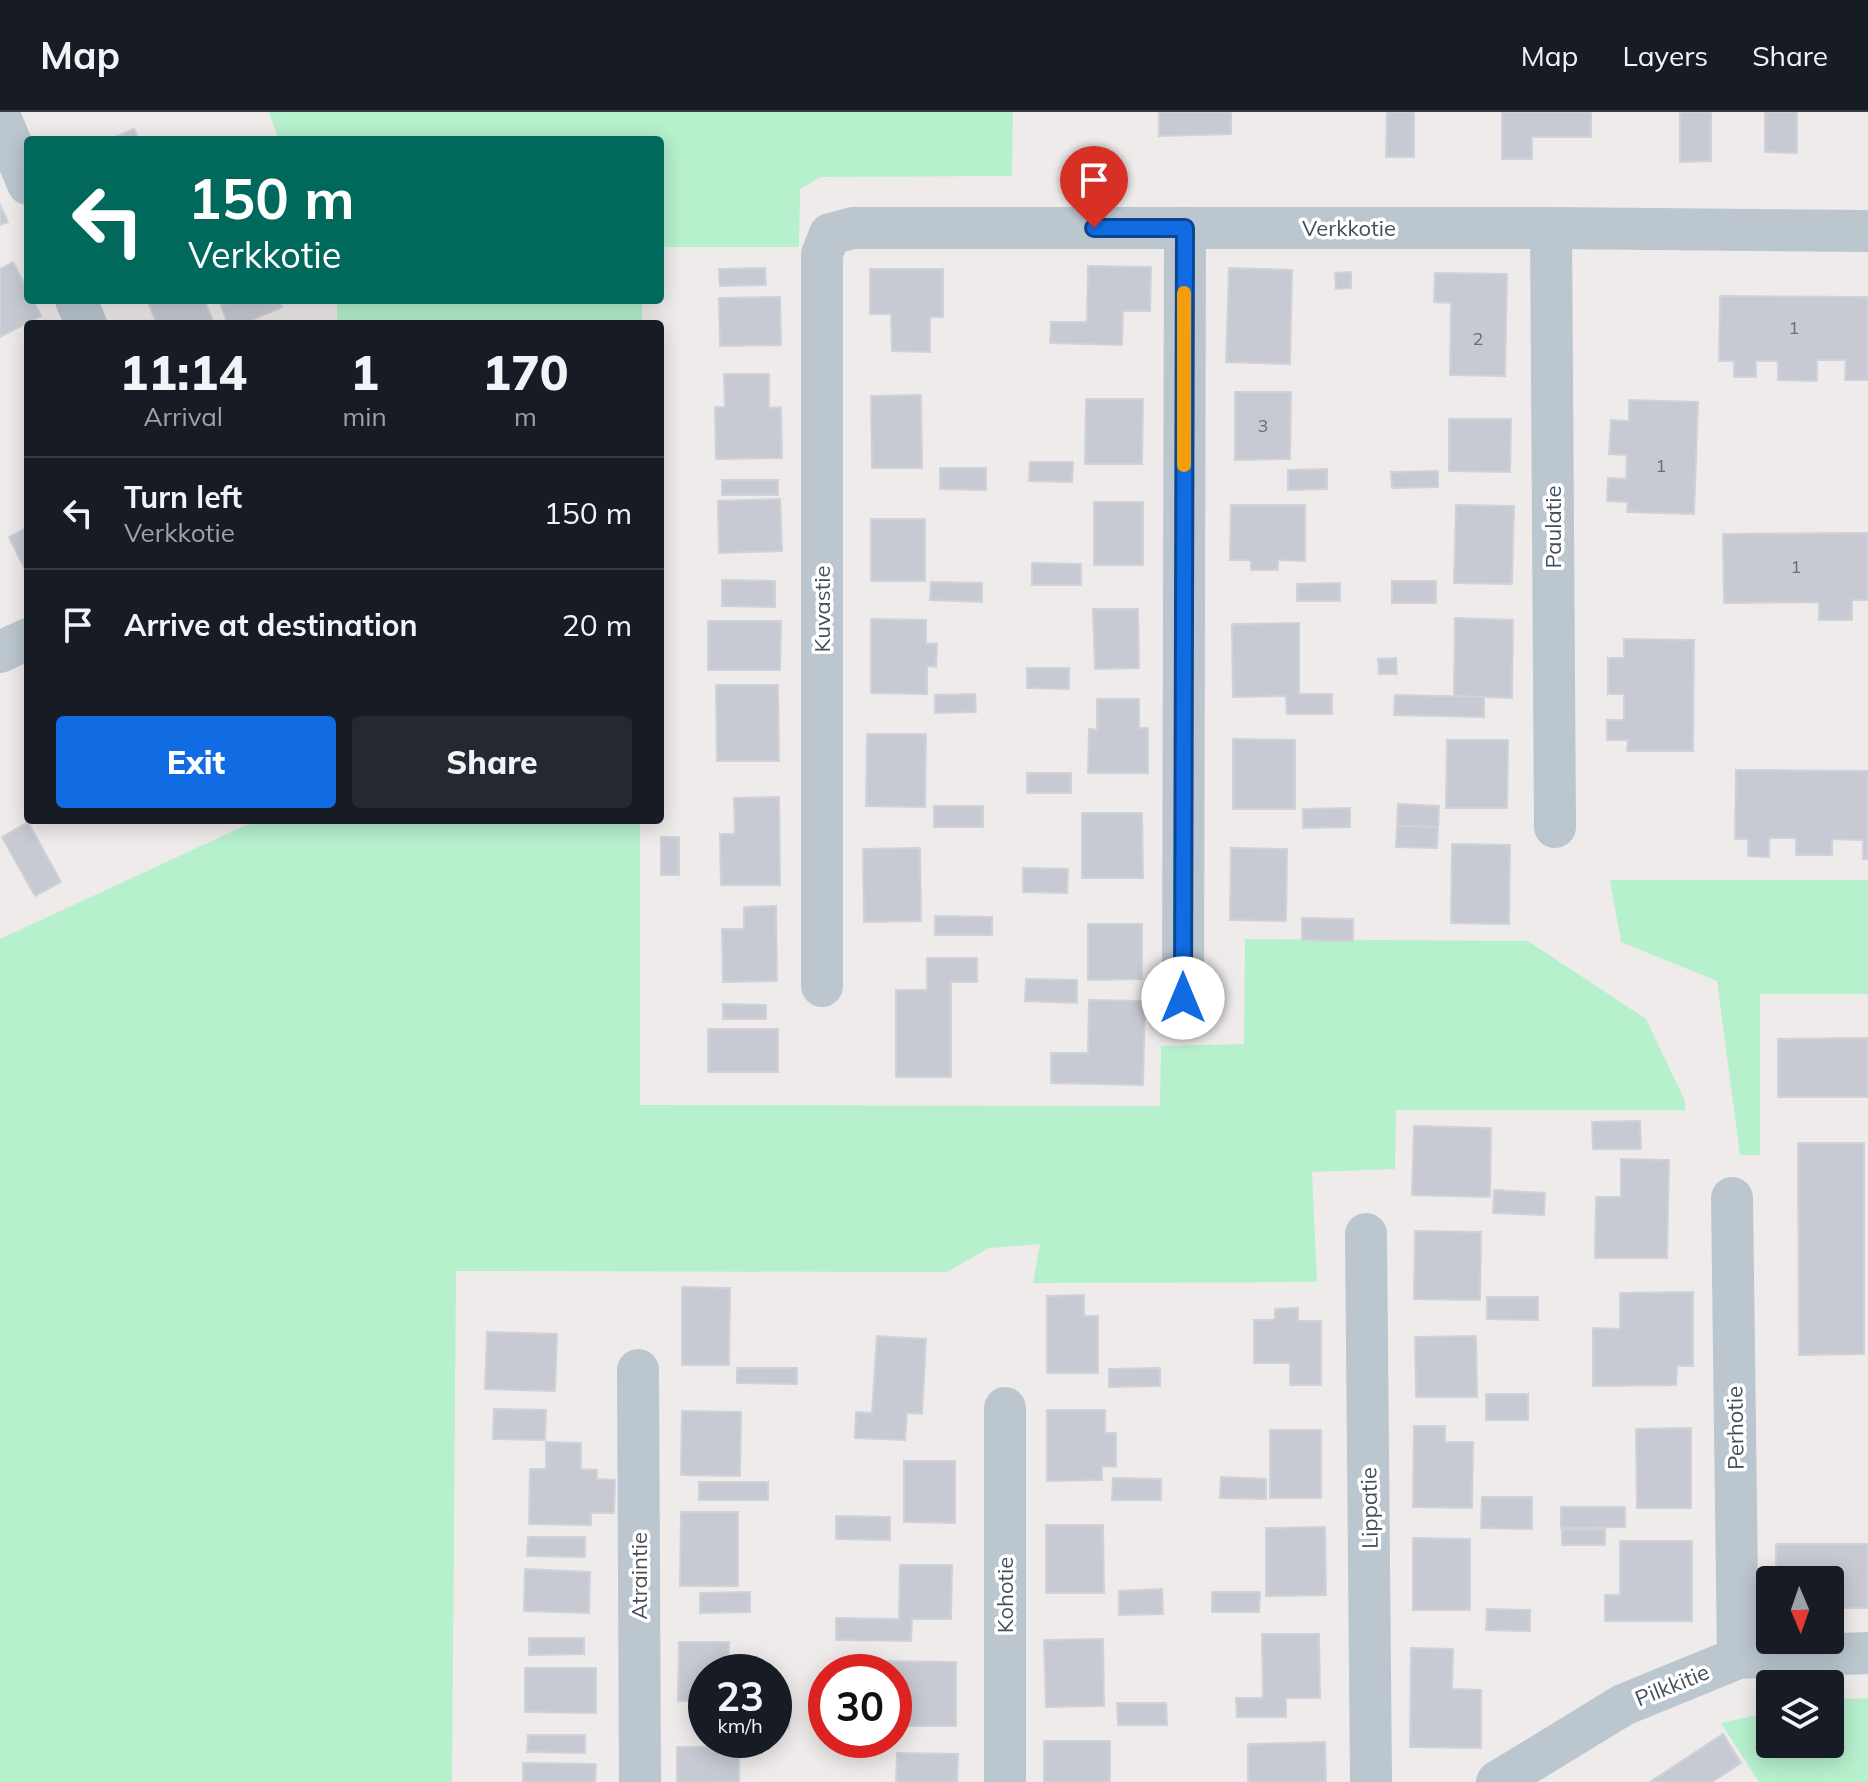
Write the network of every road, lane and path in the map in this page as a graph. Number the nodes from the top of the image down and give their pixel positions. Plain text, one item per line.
1 (0, 117) edge
2 (24, 174) edge
3 (1185, 228) junction
4 (1551, 228) junction
5 (1868, 231) edge
6 (830, 234) joint
7 (24, 641) edge
8 (0, 652) edge
9 (1555, 827) dead end
10 (822, 986) dead end
11 (1183, 998) dead end
12 (1732, 1198) dead end
13 (1366, 1234) dead end
14 (638, 1370) dead end
15 (1005, 1408) dead end
16 (1868, 1653) edge
17 (1738, 1658) junction
18 (640, 1782) edge
19 (1005, 1782) edge
20 (1371, 1782) edge
21 (1497, 1782) edge

1 - 2 street
3 - 4 street, Verkkotie
3 - 6 street, Verkkotie
3 - 11 street
4 - 5 street, Verkkotie
4 - 9 street, Paulatie
6 - 10 street, Kuvastie
7 - 8 street
12 - 17 street, Perhotie
13 - 20 street, Lippatie
14 - 18 street, Atraintie
15 - 19 street, Kohotie
16 - 17 street, Pilkkitie
17 - 21 street, Pilkkitie

